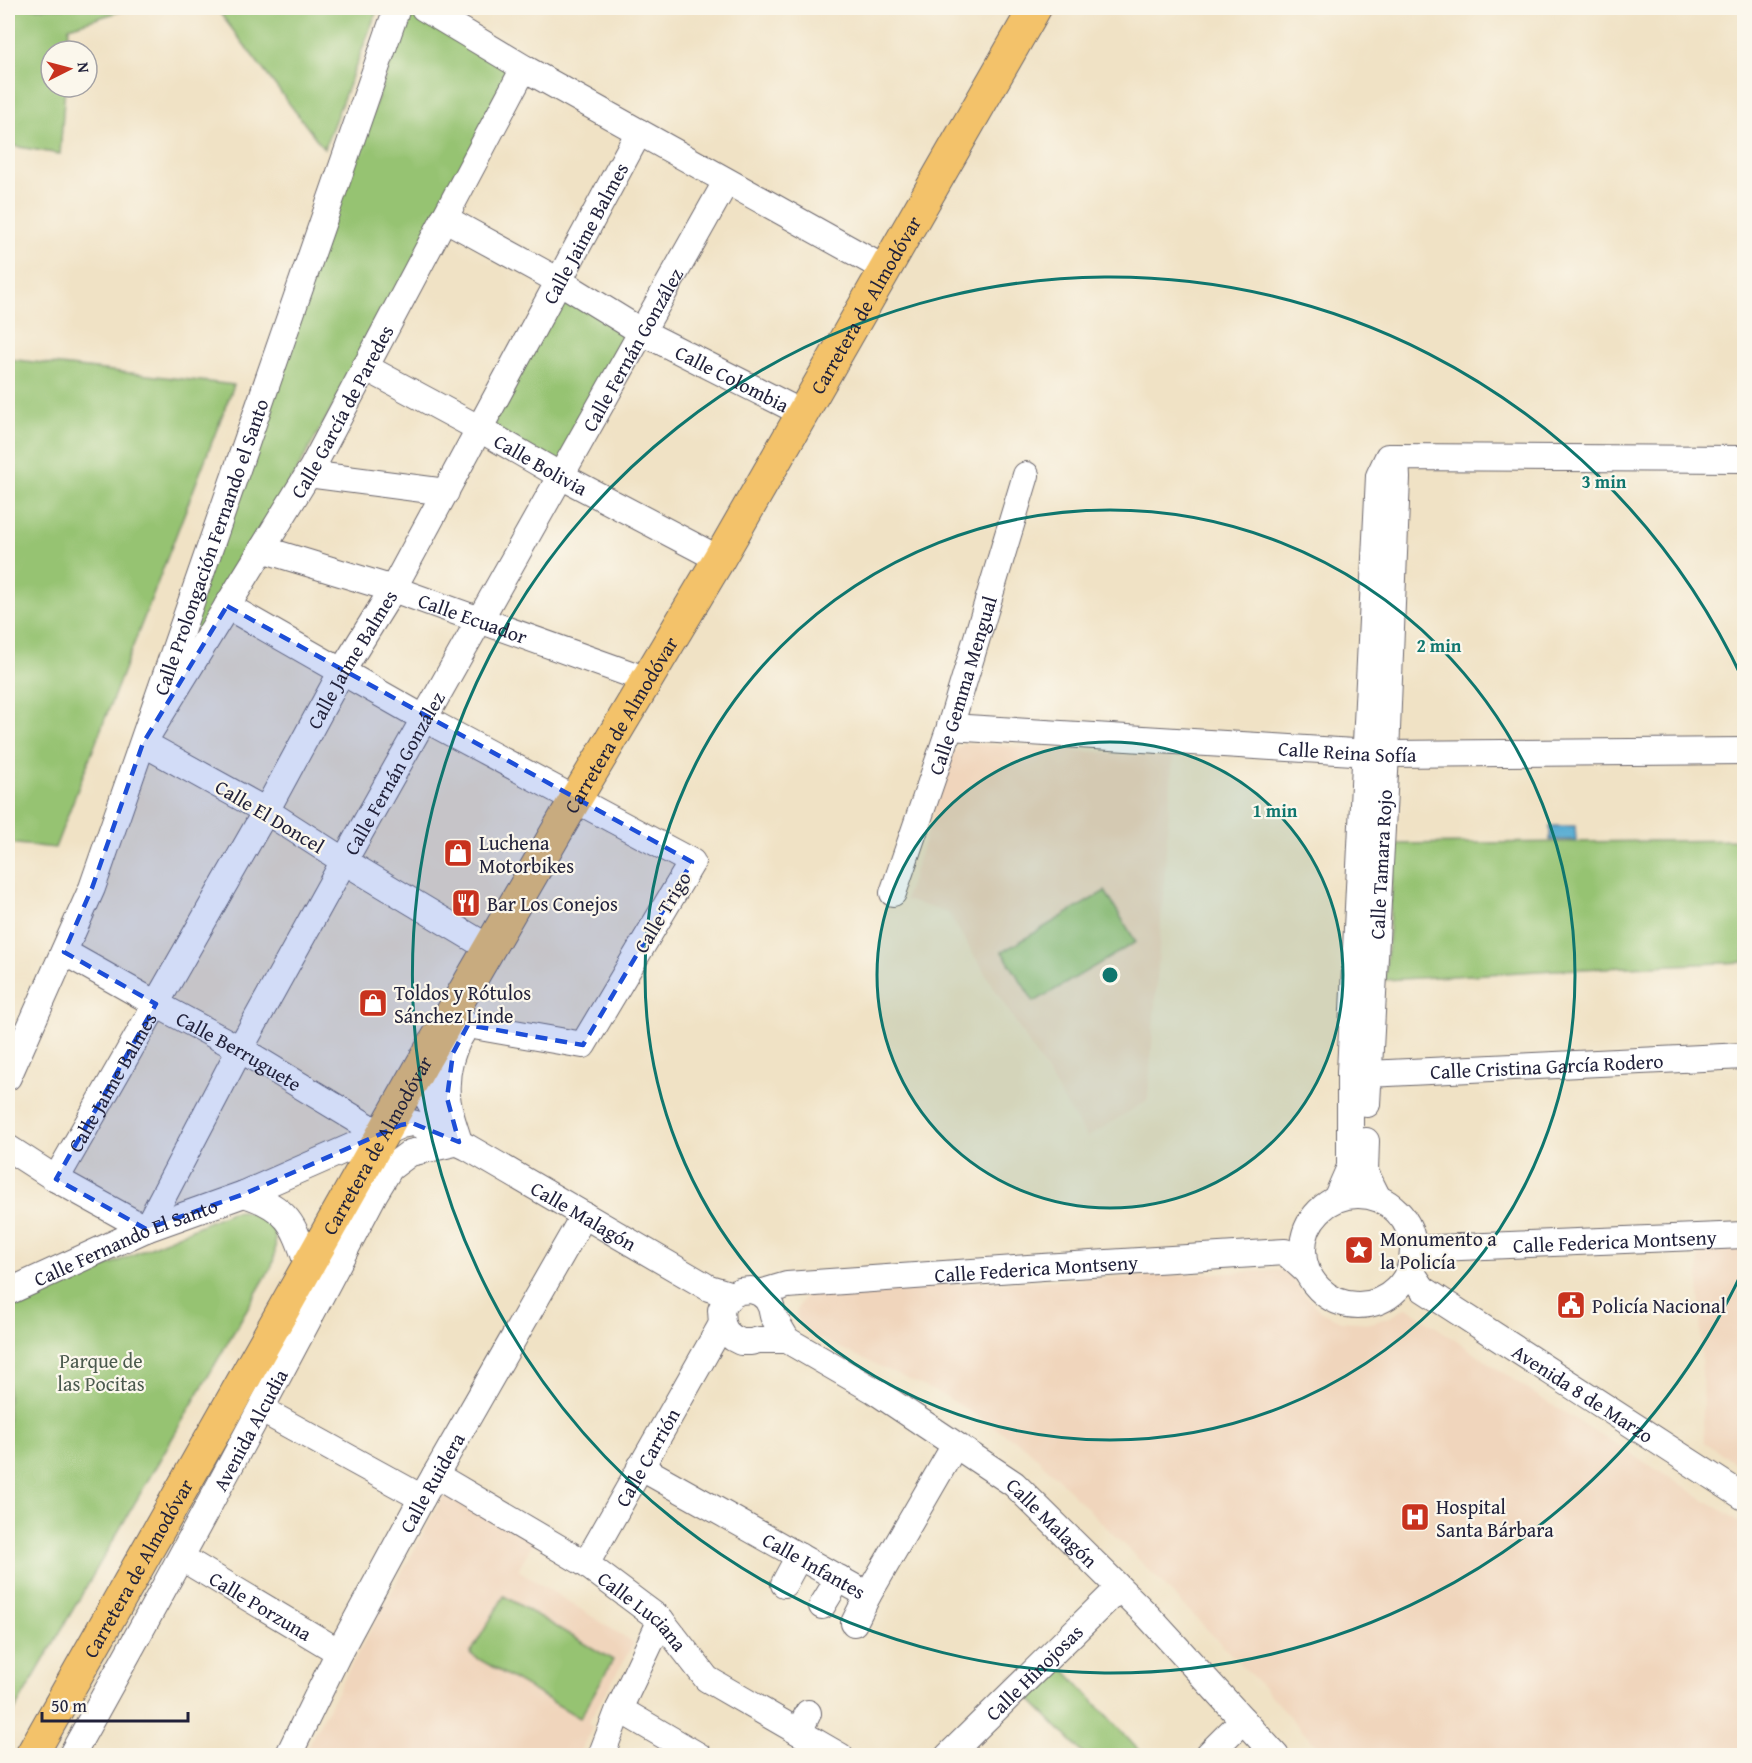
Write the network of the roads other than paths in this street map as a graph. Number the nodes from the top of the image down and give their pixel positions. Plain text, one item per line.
1 (397, 8) edge
2 (424, 8) edge
3 (1035, 8) edge
4 (524, 68) junction
5 (639, 132) junction
6 (726, 182) junction
7 (444, 218) junction
8 (885, 269) junction
9 (559, 281) junction
10 (642, 332) junction
11 (365, 367) junction
12 (802, 413) junction
13 (480, 429) junction
14 (1396, 457) junction
15 (1744, 459) edge
16 (308, 474) junction
17 (1026, 475) dead end
18 (561, 476) junction
19 (446, 492) junction
20 (262, 549) junction
21 (719, 559) junction
22 (393, 589) junction
23 (227, 606) junction
24 (480, 621) junction
25 (342, 671) junction
26 (647, 680) junction
27 (425, 718) junction
28 (950, 727) junction
29 (143, 743) junction
30 (1744, 751) edge
31 (1376, 753) junction
32 (575, 800) junction
33 (266, 811) junction
34 (344, 861) junction
35 (893, 893) dead end
36 (489, 948) junction
37 (64, 952) junction
38 (156, 1005) junction
39 (240, 1049) junction
40 (1744, 1056) edge
41 (1359, 1073) junction
42 (8, 1077) edge
43 (414, 1078) junction
44 (382, 1135) junction
45 (459, 1142) junction
46 (8, 1148) edge
47 (56, 1179) junction
48 (244, 1194) junction
49 (1378, 1198) junction
50 (1336, 1199) junction
51 (584, 1215) junction
52 (146, 1229) junction
53 (1306, 1230) junction
54 (1744, 1235) edge
55 (1285, 1252) junction
56 (308, 1266) junction
57 (1307, 1272) junction
58 (1411, 1274) junction
59 (8, 1292) edge
60 (768, 1305) junction
61 (723, 1311) junction
62 (759, 1340) junction
63 (787, 1340) junction
64 (262, 1410) junction
65 (955, 1445) junction
66 (640, 1467) junction
67 (435, 1475) junction
68 (1744, 1497) edge
69 (422, 1498) junction
70 (799, 1556) junction
71 (182, 1558) junction
72 (586, 1564) junction
73 (839, 1578) junction
74 (784, 1584) dead end
75 (1119, 1588) junction
76 (868, 1595) junction
77 (822, 1606) dead end
78 (661, 1620) junction
79 (854, 1623) dead end
80 (339, 1652) junction
81 (619, 1709) junction
82 (1243, 1720) junction
83 (31, 1755) edge
84 (71, 1755) edge
85 (288, 1755) edge
86 (601, 1755) edge
87 (699, 1755) edge
88 (840, 1755) edge
89 (948, 1755) edge
90 (1207, 1755) edge
91 (1276, 1755) edge

1 - 29 street, Calle Prolongación Fernando el Santo
2 - 4 street
3 - 8 main road, Carretera de Almodóvar
4 - 5 street
4 - 7 street, Calle García de Paredes
5 - 6 street
5 - 9 street, Calle Jaime Balmes
6 - 8 street
6 - 10 street, Calle Fernán González
7 - 9 street, Calle Colombia
7 - 11 street, Calle García de Paredes
8 - 12 main road, Carretera de Almodóvar
9 - 10 street, Calle Colombia
9 - 13 street, Calle Jaime Balmes
10 - 12 street, Calle Colombia
10 - 18 street, Calle Fernán González
11 - 13 street, Calle Bolivia
11 - 16 street, Calle García de Paredes
12 - 21 main road, Carretera de Almodóvar
13 - 18 street, Calle Bolivia
13 - 19 street, Calle Jaime Balmes
14 - 15 street
14 - 31 street, Calle Tamara Rojo
14 - 31 street, Calle Tamara Rojo
16 - 19 street
16 - 20 street, Calle García de Paredes
17 - 28 street, Calle Gemma Mengual
18 - 21 street, Calle Bolivia
18 - 24 street, Calle Fernán González
19 - 22 street, Calle Jaime Balmes
20 - 22 street, Calle Ecuador
20 - 23 street, Calle García de Paredes
21 - 26 main road, Carretera de Almodóvar
22 - 24 street, Calle Ecuador
22 - 25 street, Calle Jaime Balmes
23 - 25 street
23 - 29 street, Calle García de Paredes
24 - 26 street, Calle Ecuador
24 - 27 street, Calle Fernán González
25 - 27 street
25 - 33 street, Calle Jaime Balmes
26 - 32 main road, Carretera de Almodóvar
27 - 32 street
27 - 34 street, Calle Fernán González
28 - 31 street, Calle Reina Sofía
28 - 35 street, Calle Gemma Mengual
29 - 33 street, Calle El Doncel
29 - 37 street, Calle Prolongación Fernando el Santo
30 - 31 street, Calle Reina Sofía
31 - 41 street, Calle Tamara Rojo
32 - 36 main road, Carretera de Almodóvar
32 - 45 street, Calle Trigo
33 - 34 street, Calle El Doncel
33 - 38 street, Calle Jaime Balmes
34 - 36 street, Calle El Doncel
34 - 39 street, Calle Fernán González
36 - 43 main road, Carretera de Almodóvar
37 - 38 street, Calle Berruguete
37 - 42 street, Calle Prolongación Fernando el Santo
38 - 39 street, Calle Berruguete
38 - 47 street, Calle Jaime Balmes
39 - 44 street, Calle Berruguete
39 - 52 street, Calle Fernán González
40 - 41 street, Calle Cristina García Rodero
41 - 49 street, Calle Tamara Rojo
41 - 50 street, Calle Tamara Rojo
43 - 44 main road, Carretera de Almodóvar
43 - 45 street, Calle Malagón
44 - 45 street, Calle Malagón
44 - 48 street, Calle Fernando El Santo
44 - 56 main road, Carretera de Almodóvar
45 - 51 street, Calle Malagón
45 - 64 street, Avenida Alcudia
46 - 47 street
47 - 52 street
48 - 52 street, Calle Fernando El Santo
48 - 56 street, Calle Fernando El Santo
49 - 50 street
49 - 58 street
50 - 53 street
51 - 61 street, Calle Malagón
51 - 67 street, Calle Ruidera
52 - 59 street, Calle Fernando El Santo
53 - 55 street
53 - 57 street
54 - 58 street, Calle Federica Montseny
55 - 57 street
55 - 60 street, Calle Federica Montseny
56 - 83 main road, Carretera de Almodóvar
57 - 58 street
58 - 68 street, Avenida 8 de Marzo
60 - 61 street
60 - 62 street
60 - 63 street, Calle Malagón
61 - 62 street, Calle Malagón
61 - 66 street, Calle Carrión
62 - 63 street, Calle Malagón
63 - 65 street, Calle Malagón
64 - 69 street
64 - 71 street, Avenida Alcudia
65 - 75 street, Calle Malagón
65 - 76 street, Calle Infantes
66 - 70 street, Calle Infantes
66 - 72 street, Calle Carrión
67 - 69 street, Calle Ruidera
67 - 72 street, Calle Luciana
69 - 80 street, Calle Ruidera
70 - 73 street, Calle Infantes
70 - 74 street
71 - 80 street, Calle Porzuna
71 - 84 street, Avenida Alcudia
72 - 78 street, Calle Luciana
73 - 76 street, Calle Infantes
73 - 77 street
75 - 82 street, Calle Malagón
75 - 89 street, Calle Hinojosas
76 - 79 street
78 - 81 street
78 - 88 street, Calle Luciana
80 - 85 street, Calle Ruidera
81 - 86 street
81 - 87 street
82 - 90 street
82 - 91 street, Calle Malagón

